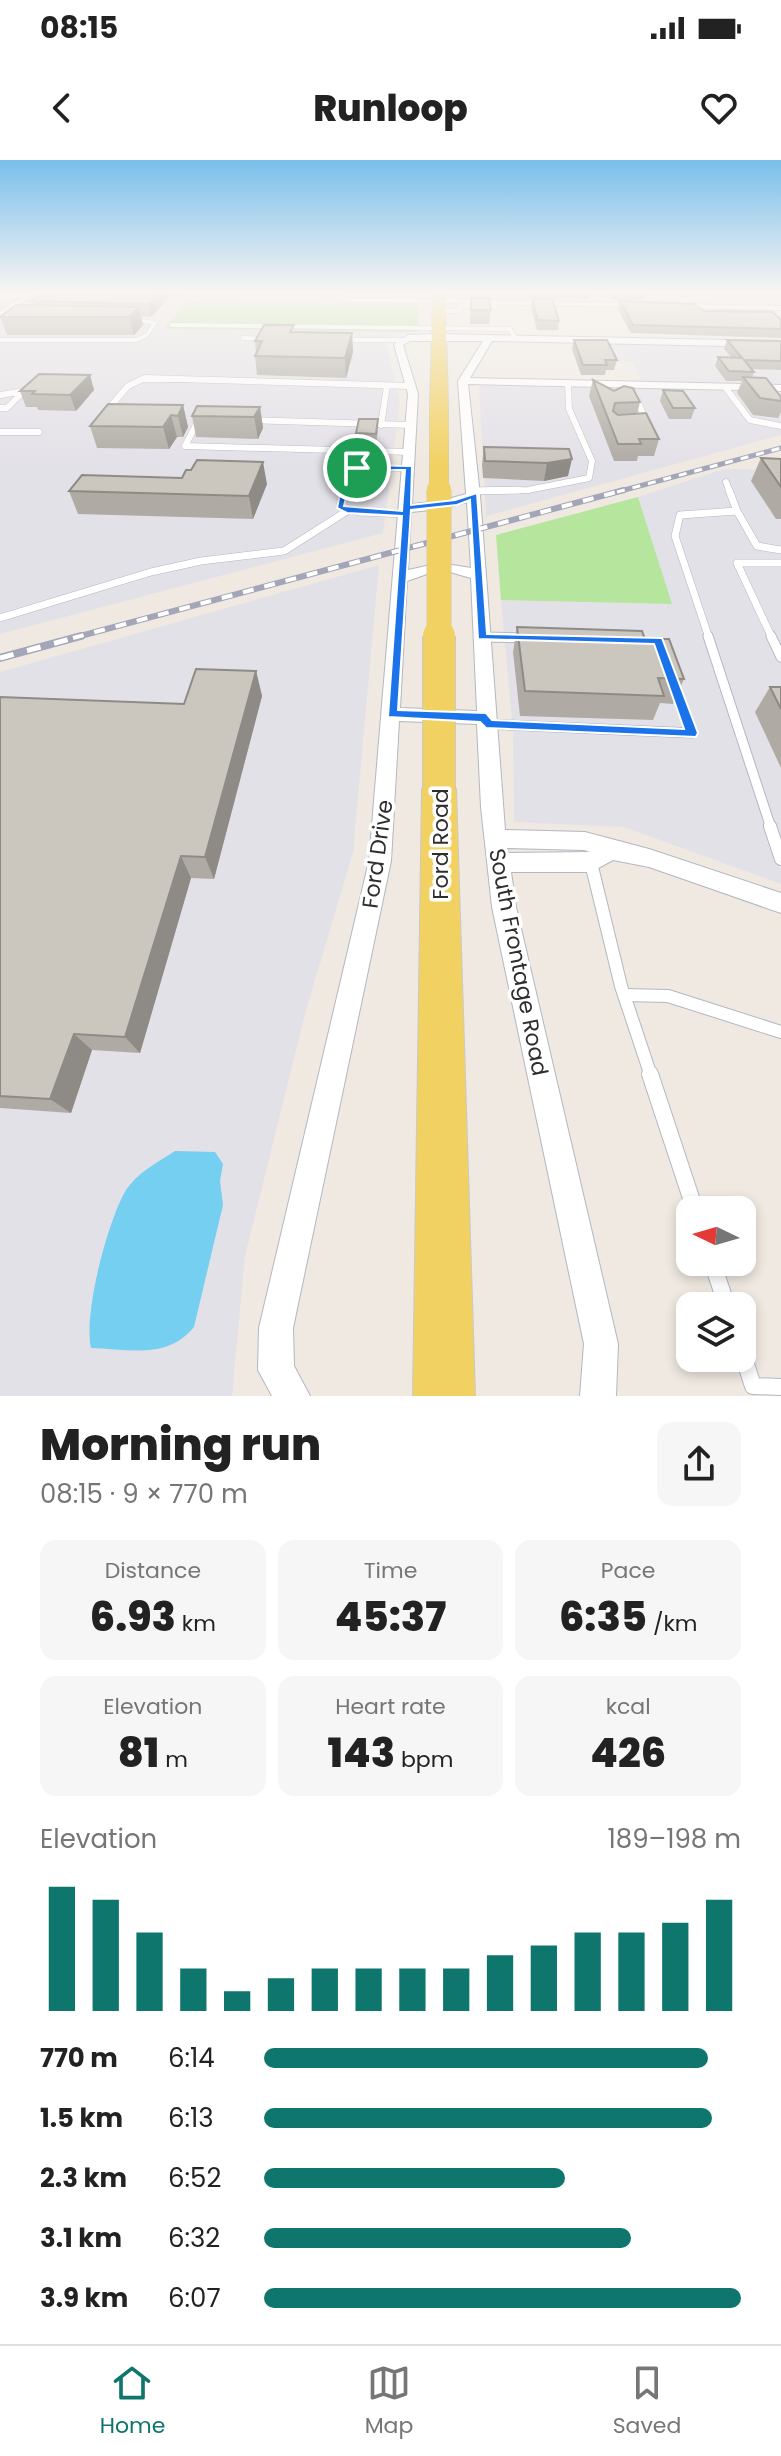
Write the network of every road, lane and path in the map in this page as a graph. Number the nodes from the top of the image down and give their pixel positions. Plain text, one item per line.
1 (399, 350) edge
2 (438, 350) edge
3 (482, 350) edge
4 (463, 381) junction
5 (568, 383) junction
6 (630, 385) junction
7 (387, 386) junction
8 (410, 386) junction
9 (675, 386) junction
10 (725, 387) junction
11 (781, 388) edge
12 (0, 395) edge
13 (683, 396) edge
14 (0, 408) edge
15 (118, 419) edge
16 (199, 419) junction
17 (213, 419) edge
18 (189, 420) dead end
19 (240, 420) edge
20 (381, 425) junction
21 (637, 425) edge
22 (411, 426) junction
23 (781, 426) edge
24 (466, 429) junction
25 (0, 432) edge
26 (39, 432) dead end
27 (410, 460) junction
28 (726, 482) dead end
29 (474, 493) junction
30 (347, 511) junction
31 (406, 511) junction
32 (737, 511) junction
33 (781, 550) edge
34 (781, 563) edge
35 (479, 576) junction
36 (401, 578) junction
37 (0, 618) edge
38 (482, 637) junction
39 (547, 638) edge
40 (781, 657) edge
41 (668, 667) edge
42 (392, 714) junction
43 (486, 721) junction
44 (496, 851) junction
45 (600, 857) junction
46 (781, 859) edge
47 (781, 903) edge
48 (625, 995) junction
49 (781, 1032) edge
50 (690, 1196) edge
51 (748, 1372) edge
52 (781, 1387) edge
53 (282, 1392) edge
54 (444, 1396) edge
55 (598, 1396) edge

1 - 8 street, Ford Drive
2 - 54 main road, Ford Road, bridge
3 - 4 street
4 - 5 street
4 - 24 street, South Frontage Road
5 - 6 street
5 - 29 lane
6 - 9 street
6 - 21 lane
7 - 8 lane
7 - 15 lane
7 - 20 lane
8 - 22 street, Ford Drive
9 - 10 street
9 - 13 lane
10 - 11 street
10 - 23 lane
12 - 14 lane
16 - 17 lane
16 - 18 lane
16 - 27 lane
19 - 20 lane
20 - 22 lane
22 - 24 street
22 - 27 street, Ford Drive
24 - 29 street, South Frontage Road
25 - 26 lane
27 - 30 lane
27 - 31 street, Ford Drive
28 - 32 lane
29 - 31 street
29 - 35 street, South Frontage Road
30 - 31 lane
30 - 37 lane
31 - 36 street, Ford Drive
32 - 33 lane
32 - 46 lane
34 - 40 lane
35 - 36 street
35 - 38 street, South Frontage Road
36 - 42 street, Ford Drive
38 - 39 lane
38 - 43 street, South Frontage Road
41 - 43 lane
42 - 43 street
42 - 53 street, Ford Drive
43 - 44 street, South Frontage Road
44 - 45 street
44 - 55 street, South Frontage Road
45 - 47 street
45 - 48 lane
48 - 49 lane
48 - 50 lane
51 - 52 lane

